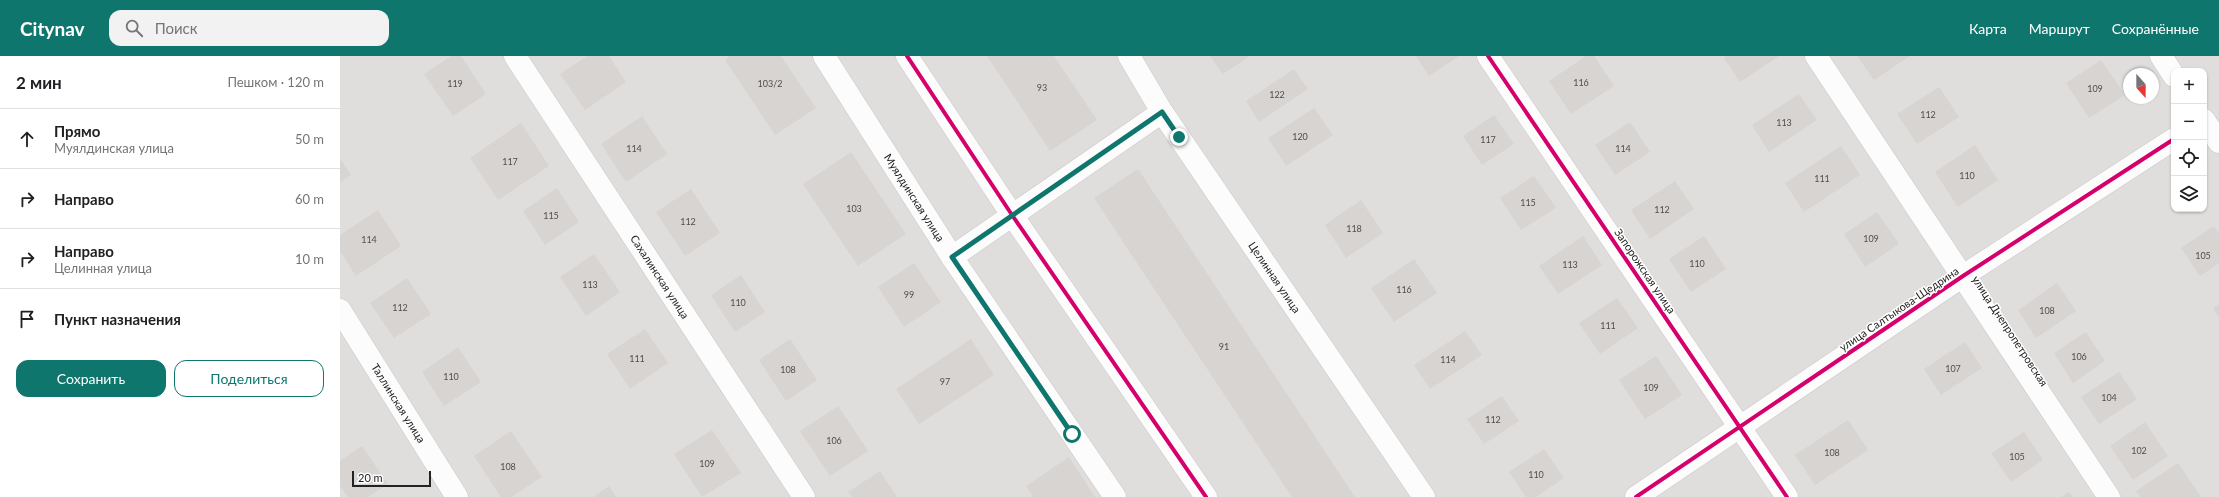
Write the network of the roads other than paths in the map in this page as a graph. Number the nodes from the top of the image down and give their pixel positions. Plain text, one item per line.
1 (515, 56) edge
2 (824, 56) edge
3 (908, 56) edge
4 (1128, 56) edge
5 (1488, 56) edge
6 (1816, 56) edge
7 (2161, 56) edge
8 (2171, 71) edge
9 (2219, 109) edge
10 (1162, 112) junction
11 (2207, 118) edge
12 (2207, 124) edge
13 (2172, 140) edge
14 (2219, 142) edge
15 (1012, 215) junction
16 (952, 257) junction
17 (1963, 276) junction
18 (340, 310) edge
19 (1740, 427) junction
20 (457, 497) edge
21 (804, 497) edge
22 (1115, 497) edge
23 (1206, 497) edge
24 (1424, 497) edge
25 (1636, 497) edge
26 (1787, 497) edge
27 (2109, 497) edge

1 - 21 street, Сахалинская улица
2 - 16 street, Муялдинская улица
3 - 15 street
4 - 10 street, Целинная улица
5 - 19 street, Запорожская улица
6 - 17 street, улица Днепропетровская
7 - 8 street
9 - 11 street
10 - 15 street
10 - 24 street, Целинная улица
12 - 14 street
13 - 17 street, улица Салтыкова-Щедрина
15 - 16 street
15 - 23 street
16 - 22 street, Муялдинская улица
17 - 19 street, улица Салтыкова-Щедрина
17 - 27 street, улица Днепропетровская
18 - 20 street, Таллинская улица
19 - 25 street, улица Салтыкова-Щедрина
19 - 26 street, Запорожская улица

